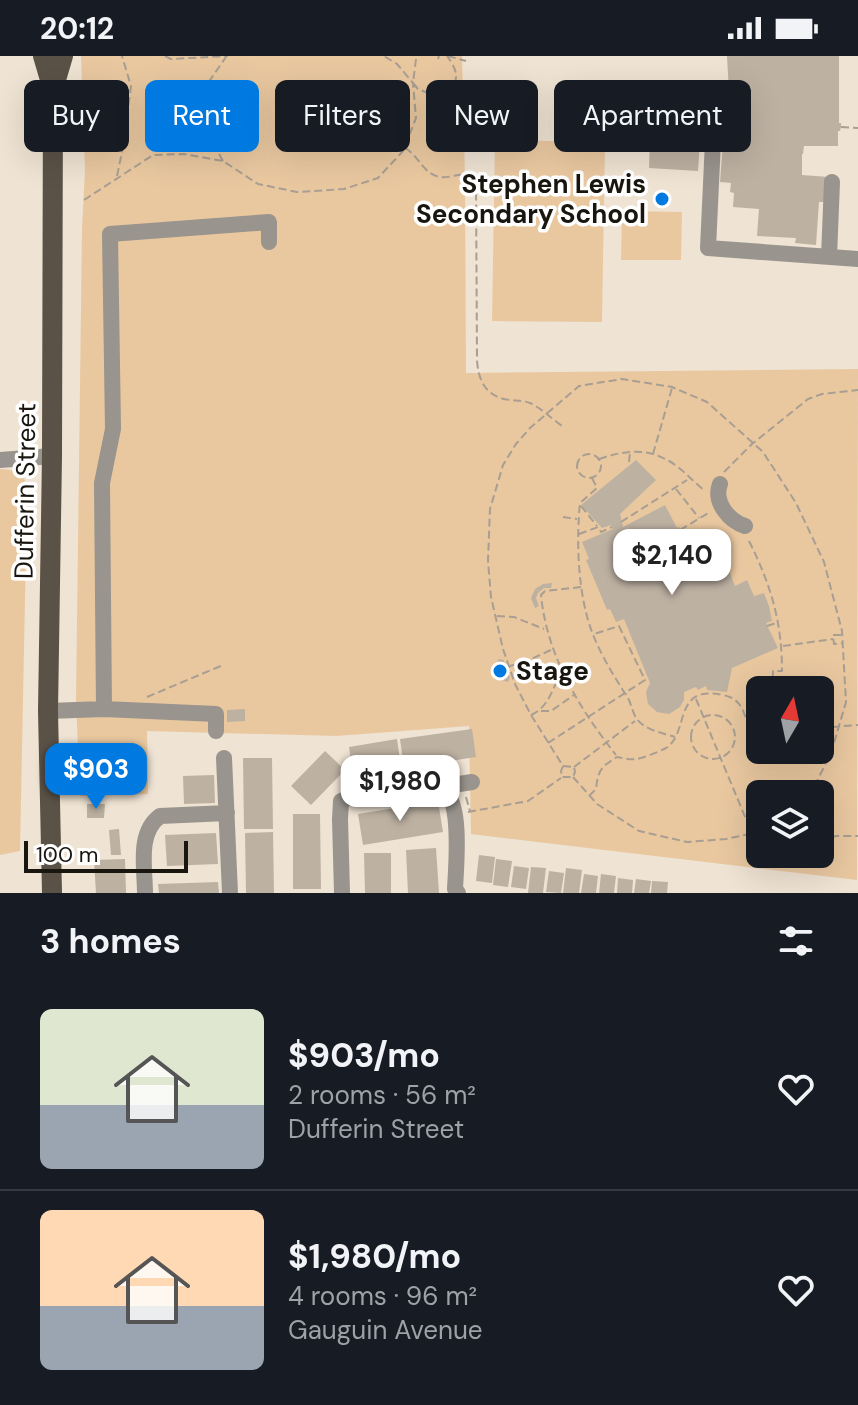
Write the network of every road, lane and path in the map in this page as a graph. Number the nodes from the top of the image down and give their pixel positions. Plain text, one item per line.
1 (43, 56) edge
2 (63, 56) edge
3 (122, 56) edge
4 (165, 56) edge
5 (227, 56) edge
6 (384, 56) edge
7 (416, 59) dead end
8 (466, 61) dead end
9 (50, 80) edge
10 (56, 80) edge
11 (413, 83) junction
12 (841, 127) dead end
13 (858, 128) edge
14 (410, 133) edge
15 (53, 152) edge
16 (401, 152) edge
17 (410, 152) edge
18 (712, 152) edge
19 (223, 161) junction
20 (116, 179) junction
21 (832, 182) dead end
22 (84, 200) dead end
23 (269, 242) dead end
24 (829, 257) junction
25 (858, 259) edge
26 (672, 387) junction
27 (858, 390) edge
28 (545, 414) junction
29 (562, 426) dead end
30 (752, 444) junction
31 (630, 451) junction
32 (653, 454) junction
33 (52, 456) junction
34 (599, 459) junction
35 (0, 460) edge
36 (629, 462) dead end
37 (592, 478) junction
38 (689, 479) junction
39 (715, 483) junction
40 (675, 488) junction
41 (579, 505) junction
42 (708, 514) dead end
43 (563, 517) dead end
44 (578, 519) junction
45 (700, 519) junction
46 (621, 522) dead end
47 (598, 527) junction
48 (612, 527) dead end
49 (680, 530) dead end
50 (747, 533) joint
51 (578, 534) junction
52 (582, 587) junction
53 (496, 616) junction
54 (778, 622) junction
55 (767, 626) dead end
56 (546, 630) junction
57 (593, 635) junction
58 (842, 635) junction
59 (833, 639) junction
60 (843, 643) junction
61 (782, 646) junction
62 (554, 649) junction
63 (223, 665) dead end
64 (508, 666) junction
65 (562, 672) junction
66 (773, 676) edge
67 (624, 692) junction
68 (574, 695) junction
69 (695, 697) junction
70 (143, 698) dead end
71 (104, 709) junction
72 (48, 711) junction
73 (745, 711) joint
74 (540, 712) junction
75 (531, 715) junction
76 (746, 715) edge
77 (587, 717) junction
78 (704, 717) junction
79 (636, 720) junction
80 (858, 725) edge
81 (834, 727) edge
82 (839, 727) junction
83 (216, 731) dead end
84 (675, 737) junction
85 (548, 743) junction
86 (606, 743) junction
87 (617, 757) junction
88 (721, 757) junction
89 (224, 758) dead end
90 (563, 766) junction
91 (574, 767) junction
92 (562, 777) junction
93 (573, 777) junction
94 (818, 780) edge
95 (434, 788) junction
96 (467, 788) joint
97 (589, 796) junction
98 (227, 813) junction
99 (746, 815) edge
100 (746, 835) edge
101 (858, 836) edge
102 (834, 837) edge
103 (52, 893) edge
104 (145, 893) edge
105 (230, 893) edge
106 (342, 893) edge
107 (458, 893) edge

1 - 9 main road, Dufferin Street
2 - 10 main road, Dufferin Street
3 - 20 path
4 - 5 path
5 - 19 path
6 - 11 path
7 - 11 path
8 - 11 path
11 - 14 path
12 - 13 path
15 - 33 main road, Dufferin Street
16 - 19 path
17 - 28 path
18 - 24 street
19 - 20 path
20 - 22 path
21 - 24 street
23 - 71 street
24 - 25 street
26 - 28 path
26 - 30 path
26 - 32 path
27 - 30 path
28 - 29 path
28 - 53 path
30 - 39 path
30 - 58 path
31 - 32 path
31 - 34 path
31 - 36 path
32 - 38 path
33 - 35 street
33 - 72 main road, Dufferin Street
34 - 37 path
34 - 37 path
37 - 41 path
38 - 39 path
38 - 40 path
39 - 50 street
40 - 45 path
40 - 46 path
41 - 44 path
41 - 47 path
42 - 45 path
43 - 44 path
44 - 51 path
45 - 49 path
47 - 48 path
47 - 51 path
50 - 54 path
51 - 52 path
52 - 56 path
52 - 57 path
53 - 56 path
53 - 64 path
54 - 55 path
54 - 61 path
56 - 62 path
57 - 67 path
57 - 67 path
58 - 59 path
58 - 60 path
59 - 60 path
59 - 61 path
60 - 82 path
61 - 66 path
62 - 64 path
62 - 65 path
63 - 70 path
64 - 75 path
65 - 68 path
65 - 74 path
67 - 77 path
67 - 79 path
68 - 74 path
68 - 77 path
69 - 73 path
69 - 78 path
69 - 84 path
71 - 72 street
71 - 83 street
72 - 103 main road, Dufferin Street
73 - 76 path
74 - 75 path
75 - 85 path
77 - 85 path
77 - 86 path
78 - 88 path
78 - 88 path
78 - 88 path
79 - 84 path
79 - 86 path
80 - 82 path
81 - 82 path
82 - 94 path
84 - 87 path
85 - 90 path
86 - 87 path
86 - 91 path
87 - 97 path
88 - 99 path
89 - 98 street
90 - 91 path
90 - 92 path
91 - 93 path
92 - 93 path
92 - 96 path
93 - 97 path
95 - 96 street
95 - 106 street
95 - 107 street
97 - 100 path
98 - 104 street
98 - 105 street
101 - 102 path

